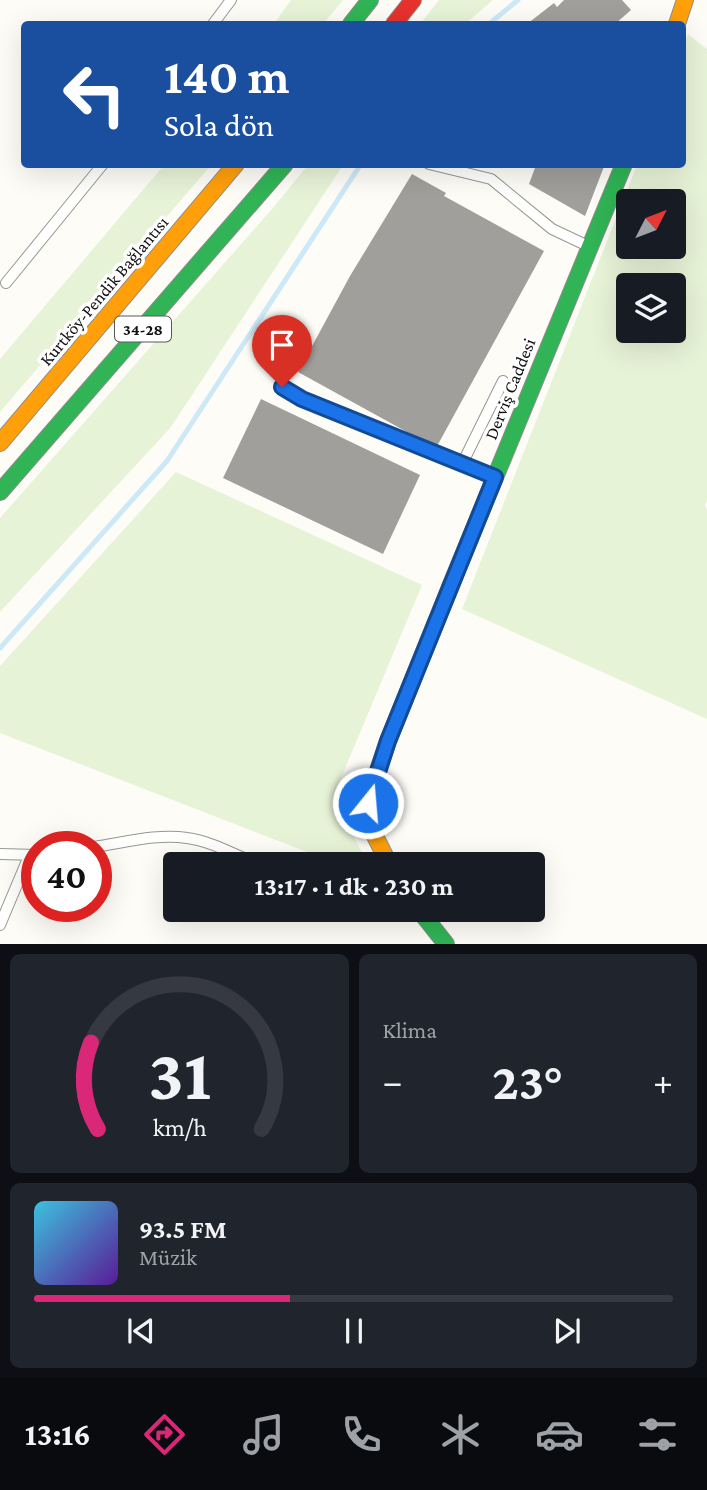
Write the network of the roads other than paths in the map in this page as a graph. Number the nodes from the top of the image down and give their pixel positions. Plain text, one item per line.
1 (231, 0) edge
2 (370, 0) edge
3 (413, 0) edge
4 (685, 0) edge
5 (215, 21) edge
6 (353, 21) edge
7 (396, 21) edge
8 (678, 21) edge
9 (100, 168) edge
10 (233, 168) edge
11 (282, 168) edge
12 (446, 168) edge
13 (622, 168) edge
14 (590, 246) junction
15 (6, 284) dead end
16 (503, 381) dead end
17 (282, 387) dead end
18 (0, 443) edge
19 (462, 464) junction
20 (495, 477) junction
21 (0, 492) edge
22 (112, 845) edge
23 (229, 852) edge
24 (383, 852) edge
25 (0, 854) edge
26 (21, 855) edge
27 (21, 880) edge
28 (429, 922) edge
29 (0, 925) edge
30 (446, 944) edge

1 - 5 lane
2 - 6 main road
3 - 7 main road
4 - 8 main road
9 - 15 lane
10 - 18 main road, Kurtköy-Pendik Bağlantısı / 34-28
11 - 21 main road, 34-28
12 - 14 lane
13 - 14 main road, Derviş Caddesi
14 - 20 main road, Derviş Caddesi
16 - 19 lane
17 - 19 lane
19 - 20 lane
20 - 24 main road, Derviş Caddesi
22 - 23 lane
25 - 26 lane
27 - 29 lane
28 - 30 main road

